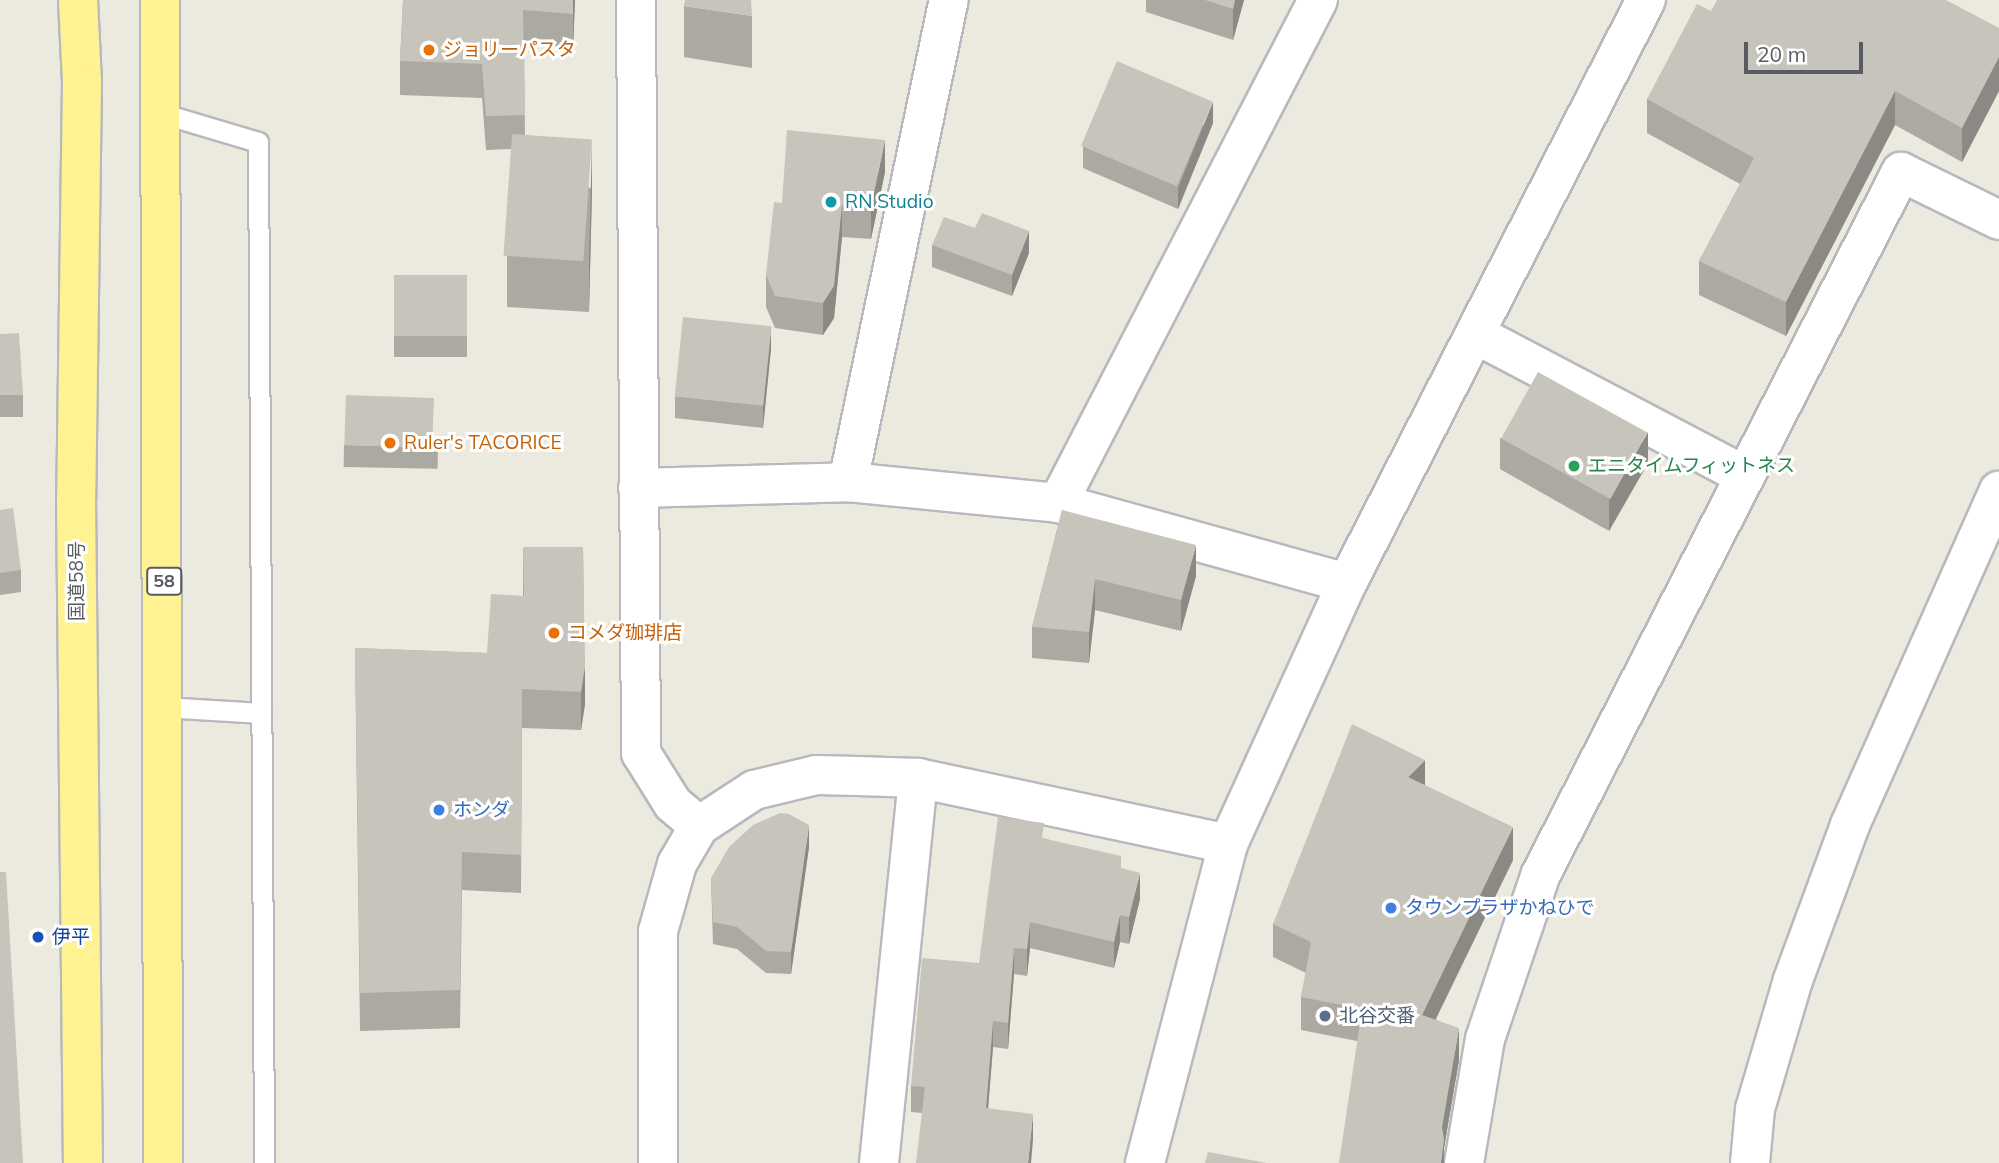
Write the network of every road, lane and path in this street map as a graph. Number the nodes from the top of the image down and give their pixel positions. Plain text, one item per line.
1 (78, 0) edge
2 (160, 0) edge
3 (636, 0) edge
4 (949, 0) edge
5 (1318, 0) edge
6 (1646, 0) edge
7 (162, 113) junction
8 (1999, 220) edge
9 (1475, 334) junction
10 (1745, 476) junction
11 (848, 482) junction
12 (638, 488) junction
13 (1999, 491) edge
14 (1058, 503) junction
15 (1347, 583) junction
16 (164, 708) junction
17 (261, 713) junction
18 (918, 778) junction
19 (699, 826) junction
20 (1228, 844) junction
21 (83, 1163) edge
22 (163, 1163) edge
23 (264, 1163) edge
24 (658, 1163) edge
25 (878, 1163) edge
26 (1145, 1163) edge
27 (1464, 1163) edge
28 (1750, 1163) edge

1 - 21 highway, 国道58号
2 - 7 highway, 58
3 - 12 street
4 - 11 street
5 - 14 street
6 - 9 street
7 - 16 highway, 58
7 - 17 lane
8 - 10 street
9 - 10 street
9 - 15 street
10 - 27 street
11 - 12 street
11 - 14 street
12 - 19 street
13 - 28 street
14 - 15 street
15 - 20 street
16 - 17 lane
16 - 22 highway, 58
17 - 23 lane
18 - 19 street
18 - 20 street
18 - 25 street
19 - 24 street
20 - 26 street

